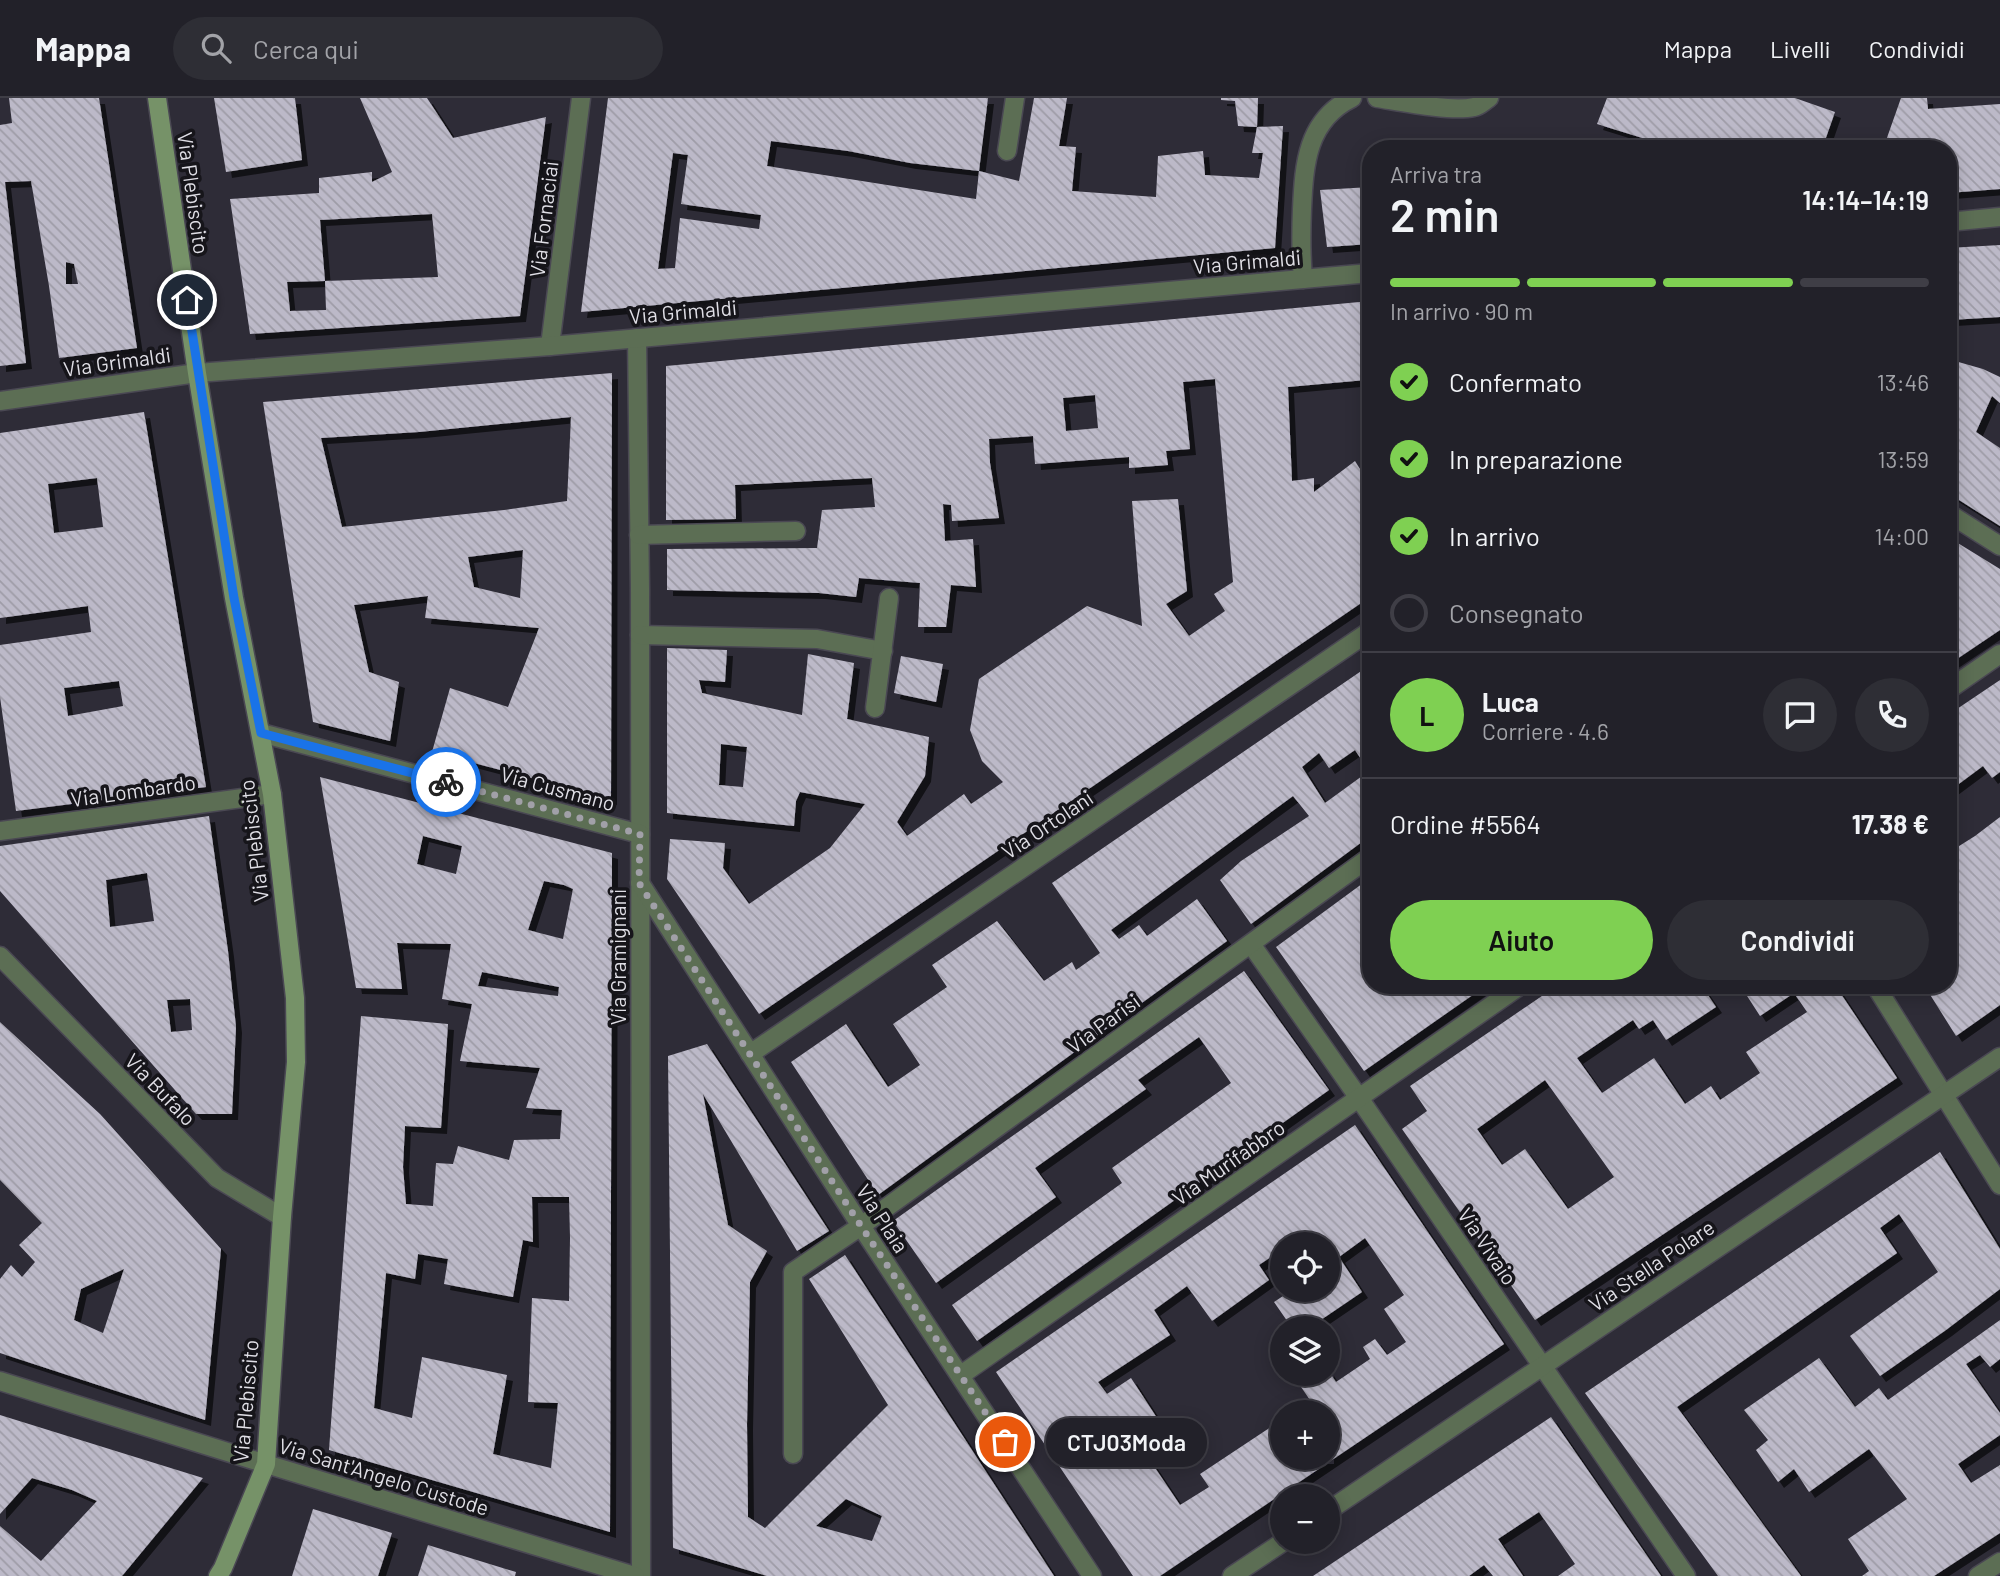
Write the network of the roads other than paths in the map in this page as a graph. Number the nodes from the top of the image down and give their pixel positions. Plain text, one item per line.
1 (157, 98) edge
2 (581, 98) edge
3 (1016, 98) edge
4 (1352, 98) edge
5 (1377, 98) edge
6 (1489, 98) edge
7 (1007, 151) dead end
8 (2000, 217) edge
9 (1957, 221) edge
10 (1362, 274) edge
11 (1303, 279) junction
12 (637, 338) junction
13 (550, 346) junction
14 (197, 373) junction
15 (0, 401) edge
16 (1957, 519) edge
17 (796, 531) dead end
18 (639, 535) junction
19 (2000, 546) edge
20 (890, 598) dead end
21 (640, 635) junction
22 (1362, 636) edge
23 (883, 651) junction
24 (2000, 654) edge
25 (1957, 684) edge
26 (875, 708) dead end
27 (261, 733) junction
28 (272, 794) junction
29 (0, 831) edge
30 (640, 834) junction
31 (1362, 863) edge
32 (639, 883) junction
33 (1251, 944) junction
34 (0, 956) edge
35 (1508, 994) edge
36 (1881, 994) edge
37 (750, 1054) junction
38 (2000, 1057) edge
39 (1944, 1095) junction
40 (1359, 1098) junction
41 (2000, 1185) edge
42 (282, 1217) junction
43 (861, 1226) junction
44 (1543, 1366) junction
45 (961, 1375) junction
46 (0, 1381) edge
47 (793, 1454) dead end
48 (266, 1464) junction
49 (1340, 1503) edge
50 (1270, 1551) edge
51 (2000, 1562) edge
52 (218, 1576) edge
53 (635, 1576) edge
54 (641, 1576) edge
55 (1092, 1576) edge
56 (1232, 1576) edge
57 (1686, 1576) edge
58 (1978, 1576) edge

1 - 14 main road, Via Plebiscito
2 - 13 street, Via Fornaciai
3 - 7 street
4 - 11 street
5 - 6 street
8 - 9 street
10 - 11 street, Via Grimaldi
11 - 12 street, Via Grimaldi
12 - 13 street, Via Grimaldi
12 - 18 street, Via Gramignani
13 - 14 street, Via Grimaldi
14 - 15 street, Via Grimaldi
14 - 27 main road, Via Plebiscito
16 - 19 street
17 - 18 street
18 - 21 street, Via Gramignani
20 - 23 street
21 - 23 street
21 - 30 street, Via Gramignani
22 - 37 street, Via Ortolani
23 - 26 street
24 - 25 street
27 - 28 main road, Via Plebiscito
27 - 30 street, Via Cusmano
28 - 29 street, Via Lombardo
28 - 42 main road, Via Plebiscito
30 - 32 street, Via Gramignani
31 - 33 street, Via Parisi
32 - 37 street, Via Plaia
32 - 54 street, Via Gramignani
33 - 40 street, Via Vivaio
33 - 43 street, Via Parisi
34 - 42 street, Via Bufalo
35 - 40 street, Via Murifabbro
36 - 39 street
37 - 43 street, Via Plaia
38 - 39 street, Via Stella Polare
39 - 41 street
39 - 44 street, Via Stella Polare
40 - 44 street, Via Vivaio
40 - 45 street, Via Murifabbro
42 - 48 main road, Via Plebiscito
43 - 45 street, Via Plaia
43 - 47 street, Via Parisi
44 - 49 street, Via Stella Polare
44 - 57 street, Via Vivaio
45 - 55 street, Via Plaia
46 - 48 street, Via Sant'Angelo Custode
48 - 52 main road, Via Plebiscito
48 - 53 street, Via Sant'Angelo Custode
50 - 56 street
51 - 58 street

